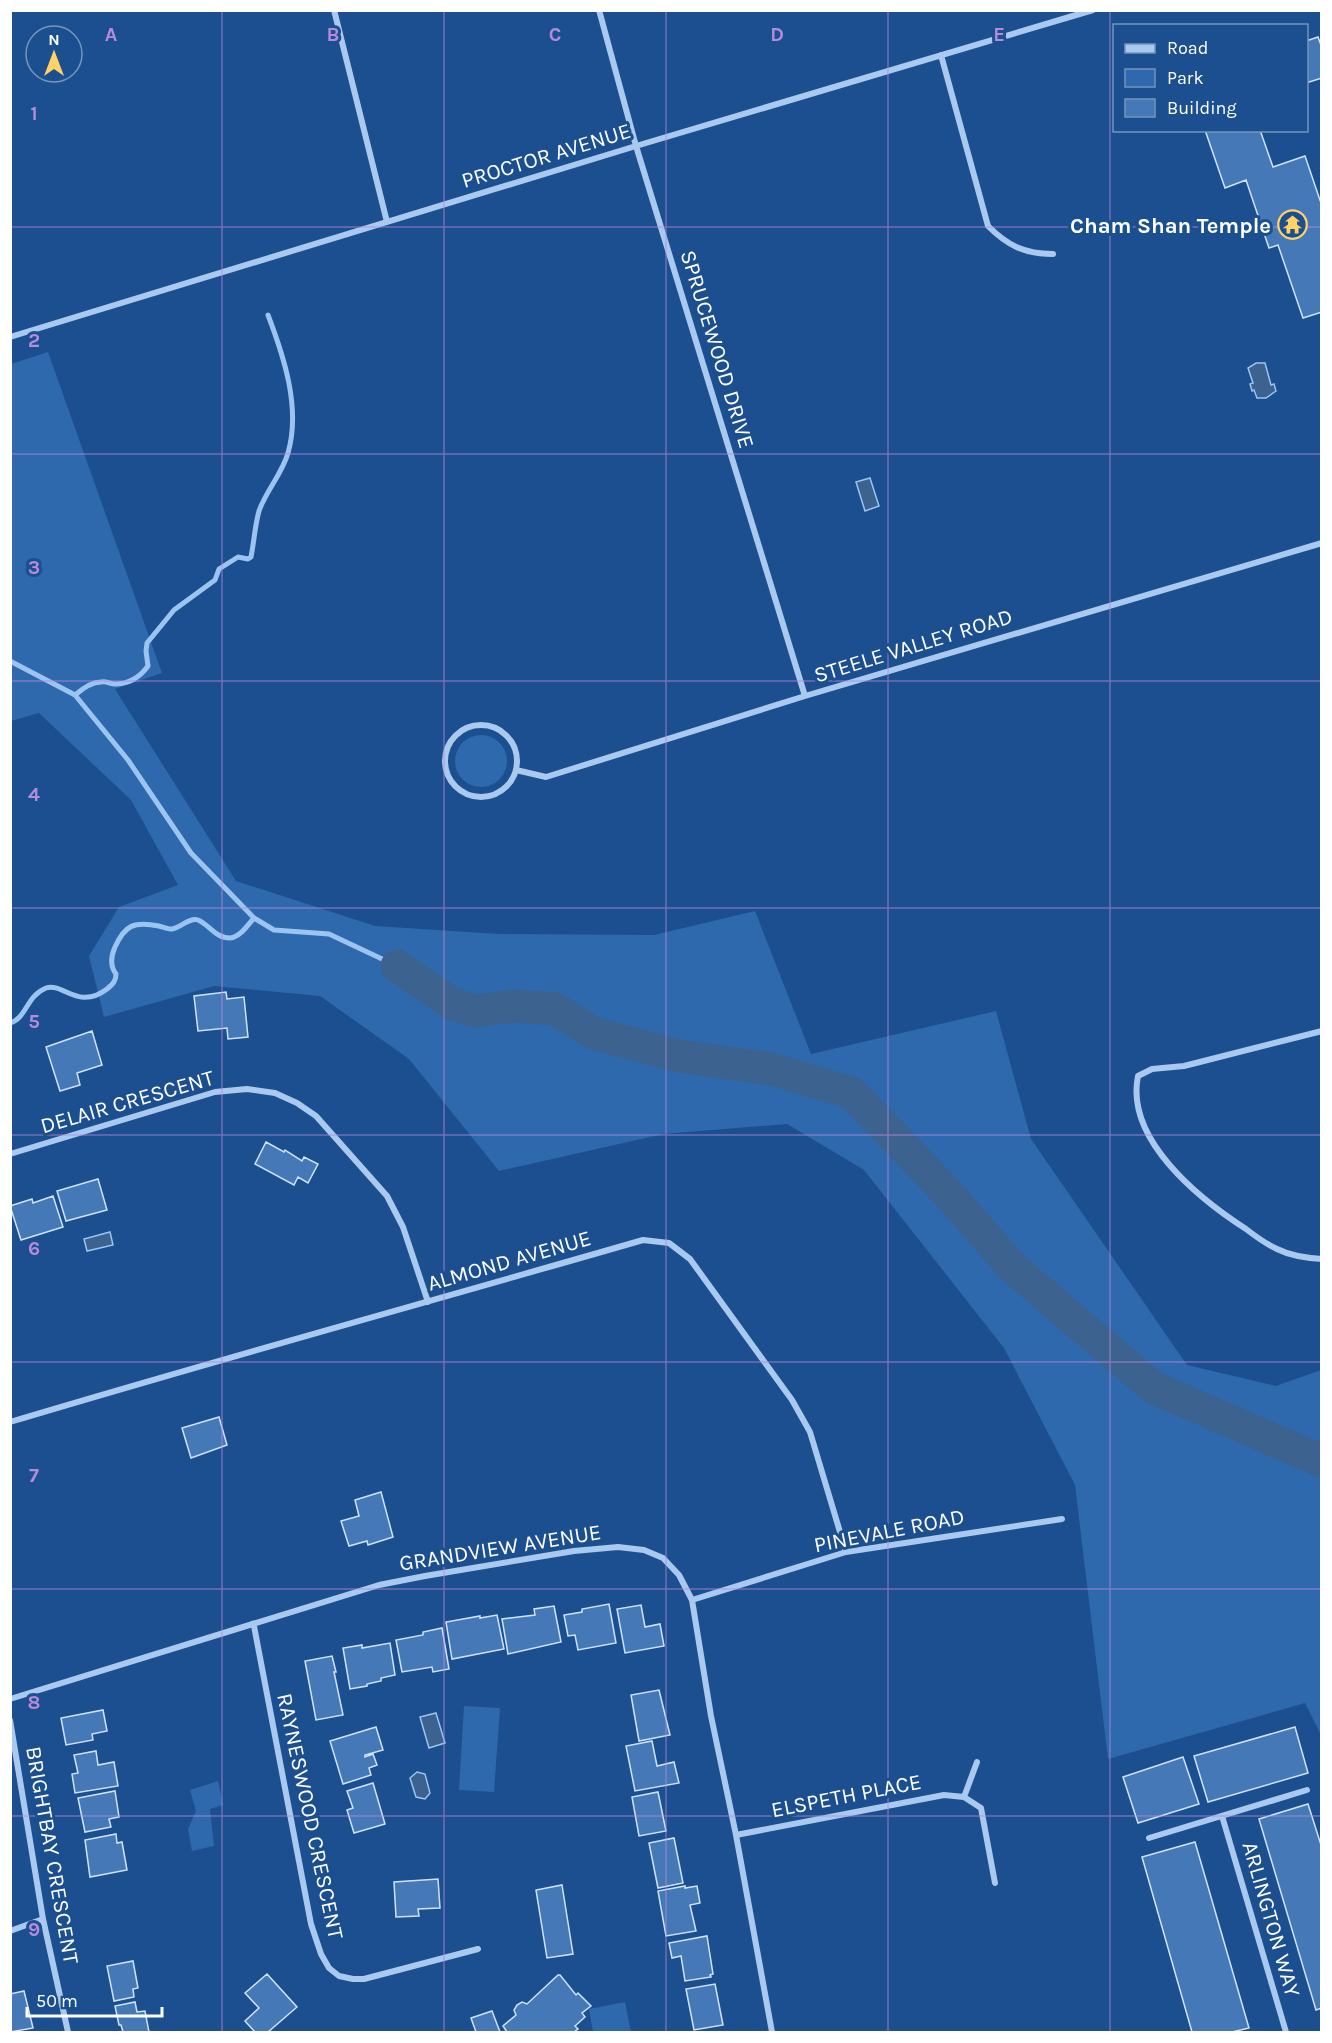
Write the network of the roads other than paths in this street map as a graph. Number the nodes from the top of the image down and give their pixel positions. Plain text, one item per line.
1 (334, 10) edge
2 (599, 10) edge
3 (1093, 10) edge
4 (941, 55) junction
5 (636, 146) junction
6 (387, 222) junction
7 (1053, 254) dead end
8 (10, 337) edge
9 (1322, 543) edge
10 (805, 696) junction
11 (516, 770) junction
12 (1322, 1031) edge
13 (10, 1154) edge
14 (1322, 1259) edge
15 (428, 1302) junction
16 (10, 1422) edge
17 (1062, 1519) dead end
18 (846, 1552) junction
19 (692, 1599) junction
20 (252, 1623) junction
21 (10, 1699) edge
22 (10, 1720) edge
23 (977, 1762) dead end
24 (1306, 1790) dead end
25 (964, 1797) junction
26 (1222, 1816) junction
27 (736, 1835) junction
28 (1149, 1838) dead end
29 (995, 1883) dead end
30 (44, 1919) junction
31 (10, 1931) edge
32 (477, 1949) dead end
33 (68, 2032) edge
34 (772, 2032) edge
35 (1286, 2032) edge

1 - 6 street
2 - 5 street, SPRUCEWOOD DRIVE
3 - 4 street, PROCTOR AVENUE
4 - 5 street, PROCTOR AVENUE
4 - 7 street
5 - 6 street, PROCTOR AVENUE
5 - 10 street, SPRUCEWOOD DRIVE
6 - 8 street, PROCTOR AVENUE
9 - 10 street, STEELE VALLEY ROAD
10 - 11 street, STEELE VALLEY ROAD
11 - 11 street
12 - 14 street
13 - 15 street, DELAIR CRESCENT
15 - 16 street, ALMOND AVENUE
15 - 18 street, ALMOND AVENUE
17 - 18 street, PINEVALE ROAD
18 - 19 street, PINEVALE ROAD
19 - 20 street, GRANDVIEW AVENUE
19 - 27 street, GRANDVIEW AVENUE
20 - 21 street, GRANDVIEW AVENUE
20 - 32 street, RAYNESWOOD CRESCENT
22 - 30 street, BRIGHTBAY CRESCENT
23 - 25 street
24 - 26 street, ARLINGTON WAY
25 - 27 street, ELSPETH PLACE
25 - 29 street
26 - 28 street, ARLINGTON WAY
26 - 35 street, ARLINGTON WAY
27 - 34 street, GRANDVIEW AVENUE
30 - 31 street
30 - 33 street, BRIGHTBAY CRESCENT

